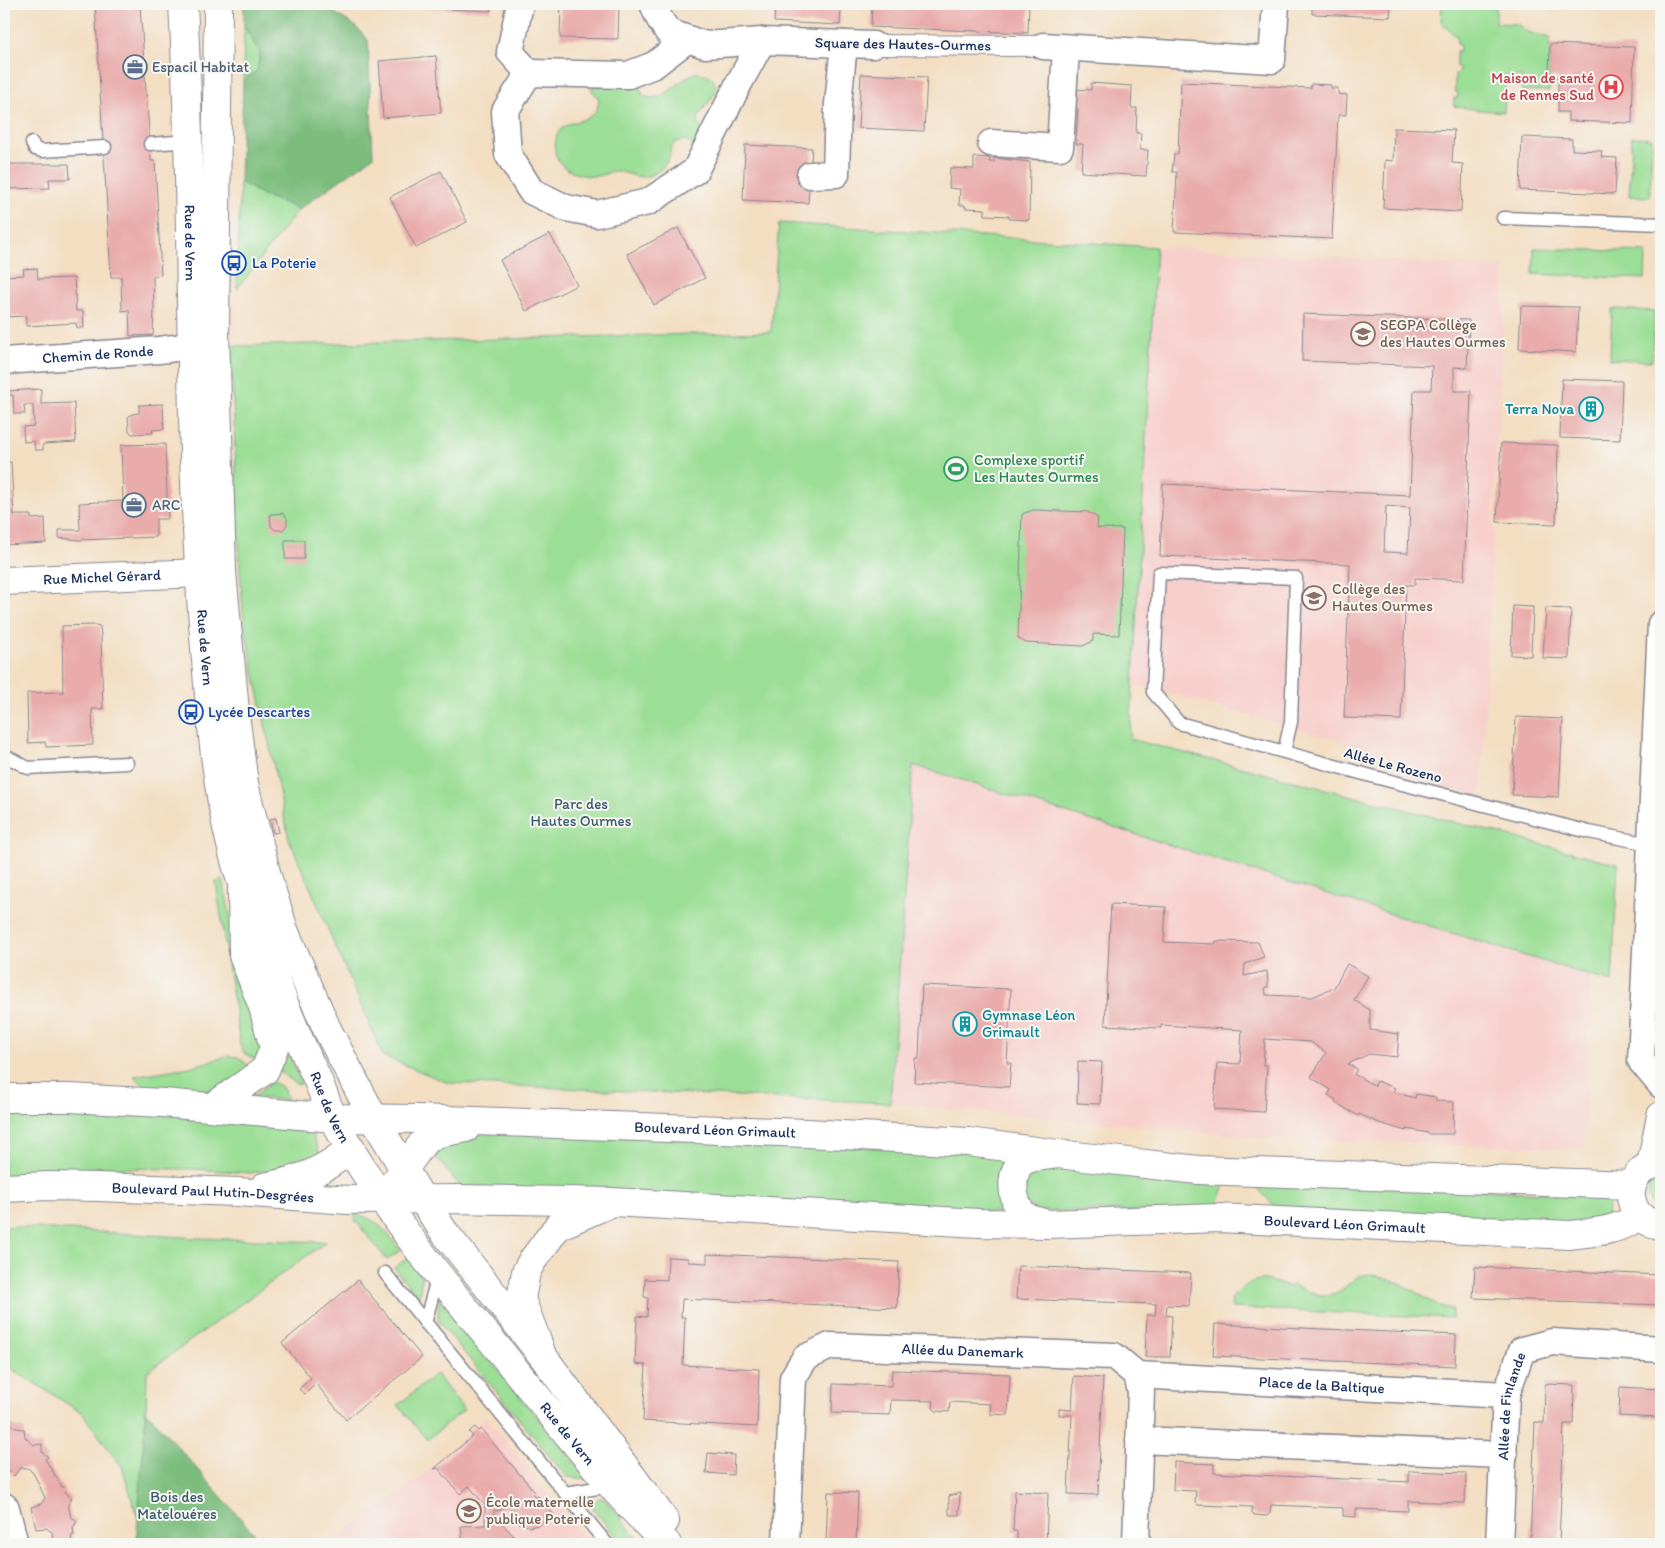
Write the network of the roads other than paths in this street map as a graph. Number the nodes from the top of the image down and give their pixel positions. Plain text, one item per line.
1 (182, 4) edge
2 (218, 4) edge
3 (520, 4) edge
4 (653, 4) edge
5 (1276, 4) edge
6 (688, 39) junction
7 (762, 41) junction
8 (844, 44) junction
9 (873, 45) joint
10 (1054, 47) junction
11 (529, 73) junction
12 (189, 141) junction
13 (991, 143) dead end
14 (32, 144) dead end
15 (150, 144) dead end
16 (105, 147) dead end
17 (810, 175) dead end
18 (1503, 218) dead end
19 (1661, 224) edge
20 (191, 346) junction
21 (4, 361) edge
22 (211, 572) junction
23 (4, 581) edge
24 (1661, 624) edge
25 (1284, 752) junction
26 (4, 756) edge
27 (127, 763) dead end
28 (1656, 846) edge
29 (242, 884) junction
30 (1661, 1086) edge
31 (4, 1098) edge
32 (213, 1107) junction
33 (1661, 1116) edge
34 (333, 1118) junction
35 (373, 1118) junction
36 (494, 1121) junction
37 (351, 1148) junction
38 (1058, 1154) junction
39 (1656, 1164) edge
40 (404, 1167) junction
41 (1632, 1185) junction
42 (4, 1188) edge
43 (238, 1192) junction
44 (422, 1199) junction
45 (382, 1200) junction
46 (614, 1202) junction
47 (1650, 1220) edge
48 (1047, 1224) junction
49 (385, 1273) dead end
50 (438, 1275) junction
51 (426, 1323) junction
52 (1661, 1349) edge
53 (542, 1356) junction
54 (1137, 1375) junction
55 (1506, 1395) junction
56 (1139, 1440) junction
57 (1504, 1455) junction
58 (611, 1486) junction
59 (565, 1494) junction
60 (4, 1506) edge
61 (15, 1544) edge
62 (607, 1544) edge
63 (667, 1544) edge
64 (682, 1544) edge
65 (786, 1544) edge
66 (1136, 1544) edge
67 (1499, 1544) edge

1 - 12 main road, Rue de Vern
2 - 22 main road, Rue de Vern
3 - 11 street
4 - 6 street, Square des Hautes-Ourmes
5 - 10 street, Square des Hautes-Ourmes
6 - 7 street, Square des Hautes-Ourmes
6 - 11 street
7 - 8 street, Square des Hautes-Ourmes
7 - 11 street
8 - 9 street, Square des Hautes-Ourmes
8 - 17 street
9 - 10 street, Square des Hautes-Ourmes
10 - 13 street
12 - 15 lane
12 - 20 main road, Rue de Vern
14 - 16 lane
18 - 19 lane
20 - 21 street, Chemin de Ronde
20 - 22 main road, Rue de Vern
22 - 23 main road, Rue Michel Gérard
22 - 29 main road, Rue de Vern
22 - 35 main road, Rue de Vern
24 - 28 street
25 - 25 lane, Allée Le Rozeno
25 - 28 lane, Allée Le Rozeno
26 - 27 lane
28 - 30 street
29 - 32 main road
29 - 34 main road, Rue de Vern
31 - 32 main road
32 - 34 main road
33 - 39 main road
34 - 35 main road
34 - 37 main road, Rue de Vern
35 - 36 main road, Boulevard Léon Grimault
35 - 37 main road
35 - 40 main road, Rue de Vern
36 - 38 main road, Boulevard Léon Grimault
36 - 40 main road
37 - 43 main road
37 - 45 main road, Rue de Vern
38 - 41 main road, Boulevard Léon Grimault
38 - 48 main road, Boulevard Léon Grimault
39 - 41 main road
40 - 44 main road, Rue de Vern
40 - 45 main road
41 - 47 main road
42 - 43 main road, Boulevard Paul Hutin-Desgrées
43 - 45 main road, Boulevard Paul Hutin-Desgrées
44 - 45 main road, Boulevard Paul Hutin-Desgrées
44 - 46 main road, Boulevard Léon Grimault
44 - 53 main road, Rue de Vern
45 - 50 main road, Rue de Vern
46 - 48 main road, Boulevard Léon Grimault
46 - 53 main road
47 - 48 main road, Boulevard Léon Grimault
49 - 51 lane
50 - 51 lane
50 - 58 main road, Rue de Vern
51 - 59 lane
52 - 55 street, Allée de Finlande
53 - 64 main road, Rue de Vern
54 - 55 street, Place de la Baltique
54 - 56 street
54 - 65 street, Allée du Danemark
55 - 57 street, Allée de Finlande
56 - 57 street
56 - 66 street
57 - 67 street, Allée de Finlande
58 - 59 lane
58 - 63 main road, Rue de Vern
59 - 62 lane
60 - 61 street

